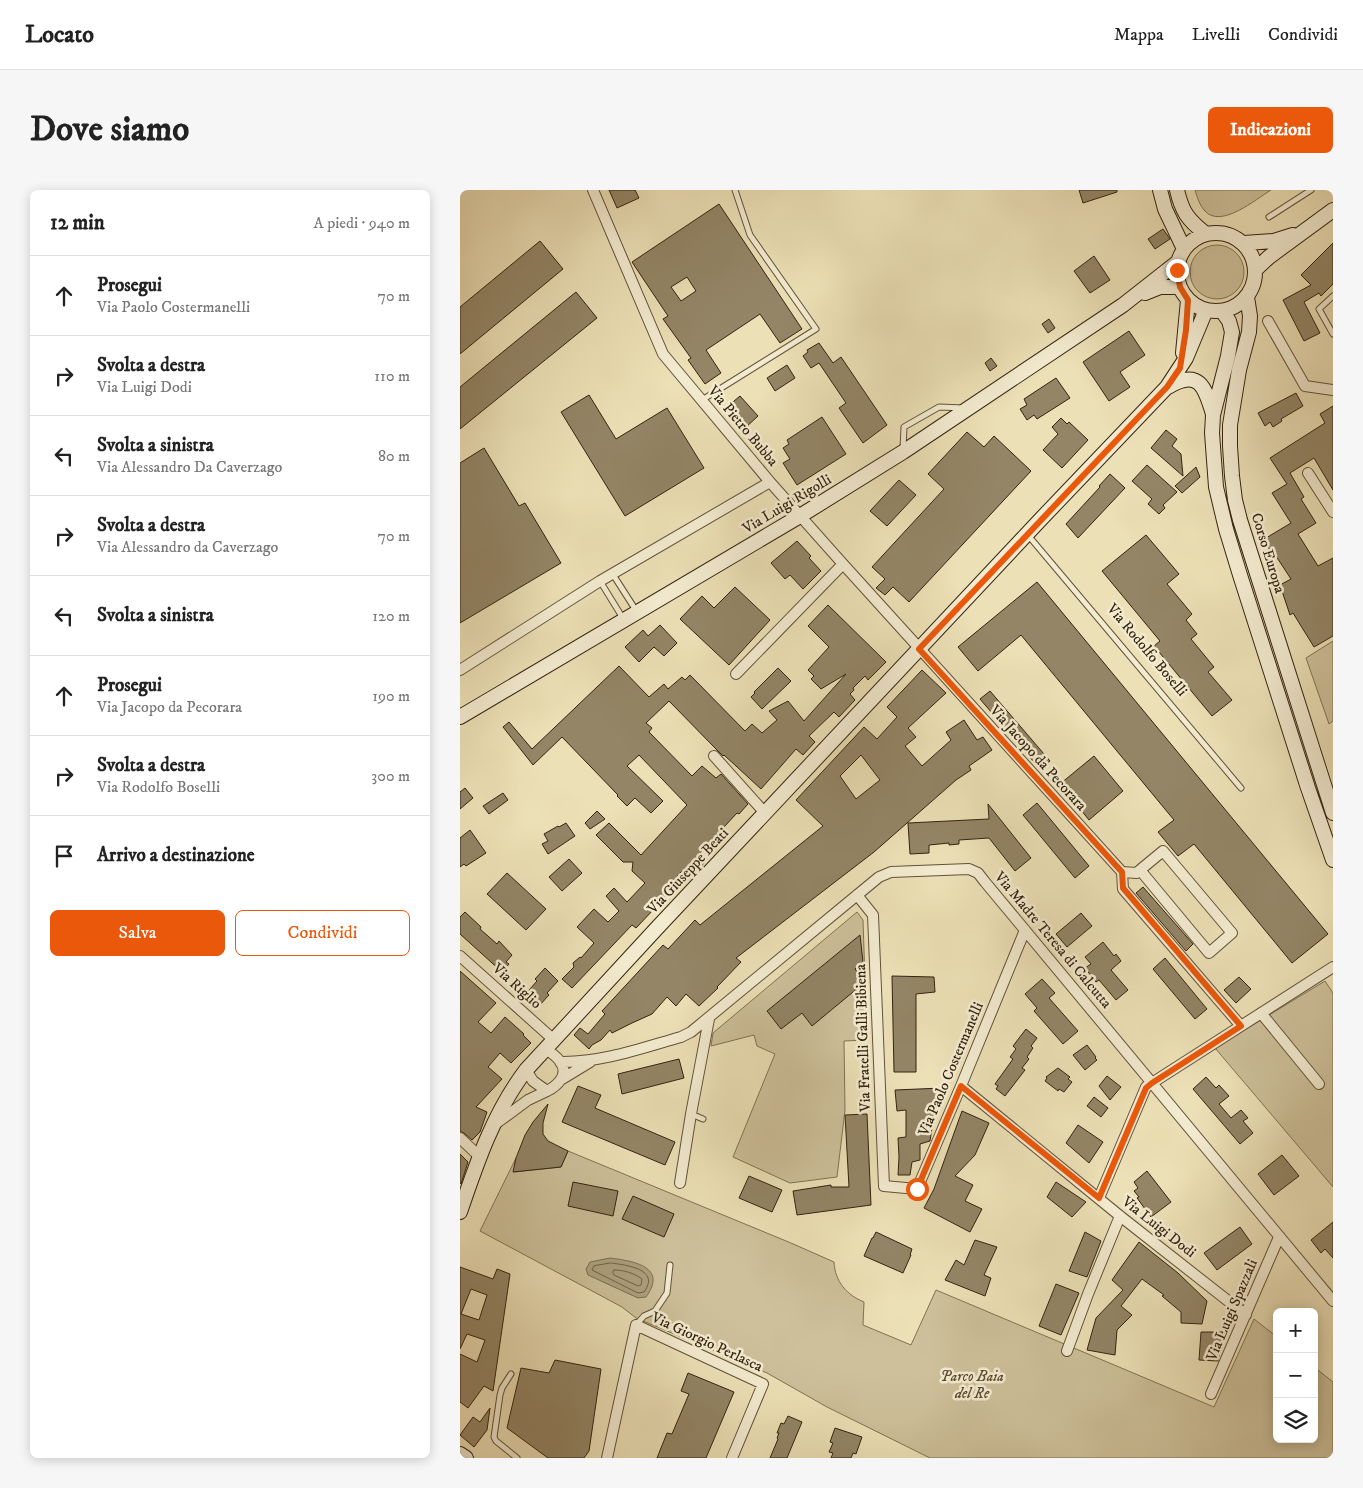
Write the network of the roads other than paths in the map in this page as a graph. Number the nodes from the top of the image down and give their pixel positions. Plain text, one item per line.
1 (593, 190) edge
2 (735, 190) edge
3 (1160, 190) edge
4 (1177, 190) edge
5 (1311, 190) edge
6 (1333, 210) edge
7 (1269, 217) dead end
8 (1310, 227) junction
9 (1206, 234) junction
10 (1244, 243) junction
11 (1181, 255) junction
12 (1256, 269) junction
13 (1180, 287) junction
14 (1333, 296) edge
15 (1247, 297) junction
16 (1188, 300) junction
17 (1122, 305) junction
18 (1206, 310) junction
19 (1222, 311) junction
20 (1268, 321) dead end
21 (1333, 334) edge
22 (1180, 368) junction
23 (1167, 387) junction
24 (1333, 390) edge
25 (702, 401) junction
26 (969, 408) junction
27 (1213, 415) junction
28 (903, 452) junction
29 (1308, 473) dead end
30 (770, 482) junction
31 (1333, 512) edge
32 (800, 516) junction
33 (1027, 534) junction
34 (843, 564) junction
35 (612, 574) junction
36 (600, 581) junction
37 (637, 612) junction
38 (624, 620) junction
39 (919, 649) junction
40 (460, 670) edge
41 (736, 674) dead end
42 (462, 713) edge
43 (714, 756) dead end
44 (1242, 788) dead end
45 (766, 812) junction
46 (1333, 812) edge
47 (1333, 860) edge
48 (1140, 870) junction
49 (1122, 872) junction
50 (857, 895) junction
51 (1024, 930) junction
52 (460, 956) edge
53 (1333, 967) edge
54 (1261, 1013) junction
55 (708, 1019) junction
56 (1241, 1026) junction
57 (550, 1044) junction
58 (593, 1060) junction
59 (560, 1062) junction
60 (526, 1070) junction
61 (562, 1079) junction
62 (1152, 1083) junction
63 (1318, 1084) dead end
64 (961, 1086) junction
65 (547, 1091) junction
66 (691, 1114) junction
67 (703, 1119) dead end
68 (494, 1126) junction
69 (460, 1138) edge
70 (479, 1156) junction
71 (680, 1183) dead end
72 (884, 1186) joint
73 (1099, 1198) junction
74 (460, 1212) edge
75 (1120, 1216) junction
76 (1279, 1237) junction
77 (670, 1265) dead end
78 (1333, 1300) edge
79 (1246, 1315) junction
80 (636, 1325) junction
81 (1067, 1351) dead end
82 (511, 1374) dead end
83 (1211, 1394) dead end
84 (460, 1454) edge
85 (466, 1458) edge
86 (517, 1458) edge
87 (607, 1458) edge
88 (732, 1458) edge

1 - 25 street, Via Pietro Bubba
2 - 25 lane
3 - 11 main road
4 - 9 main road
5 - 7 lane
6 - 8 main road
8 - 10 main road
8 - 12 main road
9 - 10 main road
9 - 11 main road
10 - 12 main road
11 - 13 main road
11 - 17 main road, Via Luigi Rigolli
12 - 15 main road
13 - 16 main road
13 - 17 main road, Via Luigi Rigolli
14 - 21 lane
15 - 19 main road
15 - 46 main road, Corso Europa
16 - 18 main road
16 - 22 main road
17 - 26 main road, Via Luigi Rigolli
18 - 19 main road
18 - 22 main road
19 - 27 main road
20 - 24 street
22 - 23 main road
23 - 27 main road
23 - 33 main road
25 - 30 street, Via Pietro Bubba
26 - 28 main road, Via Luigi Rigolli
26 - 28 lane
27 - 47 main road
28 - 32 main road, Via Luigi Rigolli
29 - 31 street
30 - 32 street, Via Pietro Bubba
30 - 35 street
32 - 34 street, Via Pietro Bubba
32 - 37 main road, Via Luigi Rigolli
33 - 39 main road
33 - 44 lane, Via Rodolfo Boselli
34 - 39 street, Via Pietro Bubba
34 - 41 street
35 - 36 street
35 - 37 lane
36 - 38 lane
36 - 40 street
37 - 38 main road, Via Luigi Rigolli
38 - 42 main road, Via Luigi Rigolli
39 - 45 main road, Via Giuseppe Beati
39 - 49 street, Via Jacopo da Pecorara
43 - 45 street
45 - 57 main road, Via Giuseppe Beati
48 - 48 street
48 - 49 street
49 - 56 street
50 - 51 street, Via Madre Teresa di Calcutta
50 - 55 street, Via Madre Teresa di Calcutta
50 - 72 street, Via Fratelli Galli Bibiena
51 - 62 street, Via Madre Teresa di Calcutta
51 - 64 street, Via Paolo Costermanelli
52 - 57 street, Via Riglio
53 - 54 street
54 - 56 street
54 - 63 street
55 - 58 street, Via Madre Teresa di Calcutta
55 - 66 street
56 - 62 street
57 - 59 street
57 - 60 main road, Via Giuseppe Beati
58 - 59 street, Via Madre Teresa di Calcutta
58 - 61 street, Via Madre Teresa di Calcutta
59 - 61 street
60 - 65 street
60 - 68 main road, Via Giuseppe Beati
61 - 65 street, Via Madre Teresa di Calcutta
62 - 73 street
62 - 76 street, Via Madre Teresa di Calcutta
64 - 72 street, Via Paolo Costermanelli
64 - 73 street, Via Luigi Dodi
65 - 68 street, Via Giuseppe Beati
66 - 67 lane
66 - 71 street
68 - 70 main road, Via Giuseppe Beati
69 - 70 street
70 - 74 main road, Via Giuseppe Beati
73 - 75 street, Via Luigi Dodi
75 - 79 street, Via Luigi Dodi
75 - 81 street
76 - 78 street, Via Madre Teresa di Calcutta
76 - 79 street, Via Luigi Spazzali
77 - 80 lane
79 - 83 street, Via Luigi Spazzali
80 - 87 street, Via Giorgio Perlasca
80 - 88 street, Via Giorgio Perlasca
82 - 86 lane
84 - 85 main road

